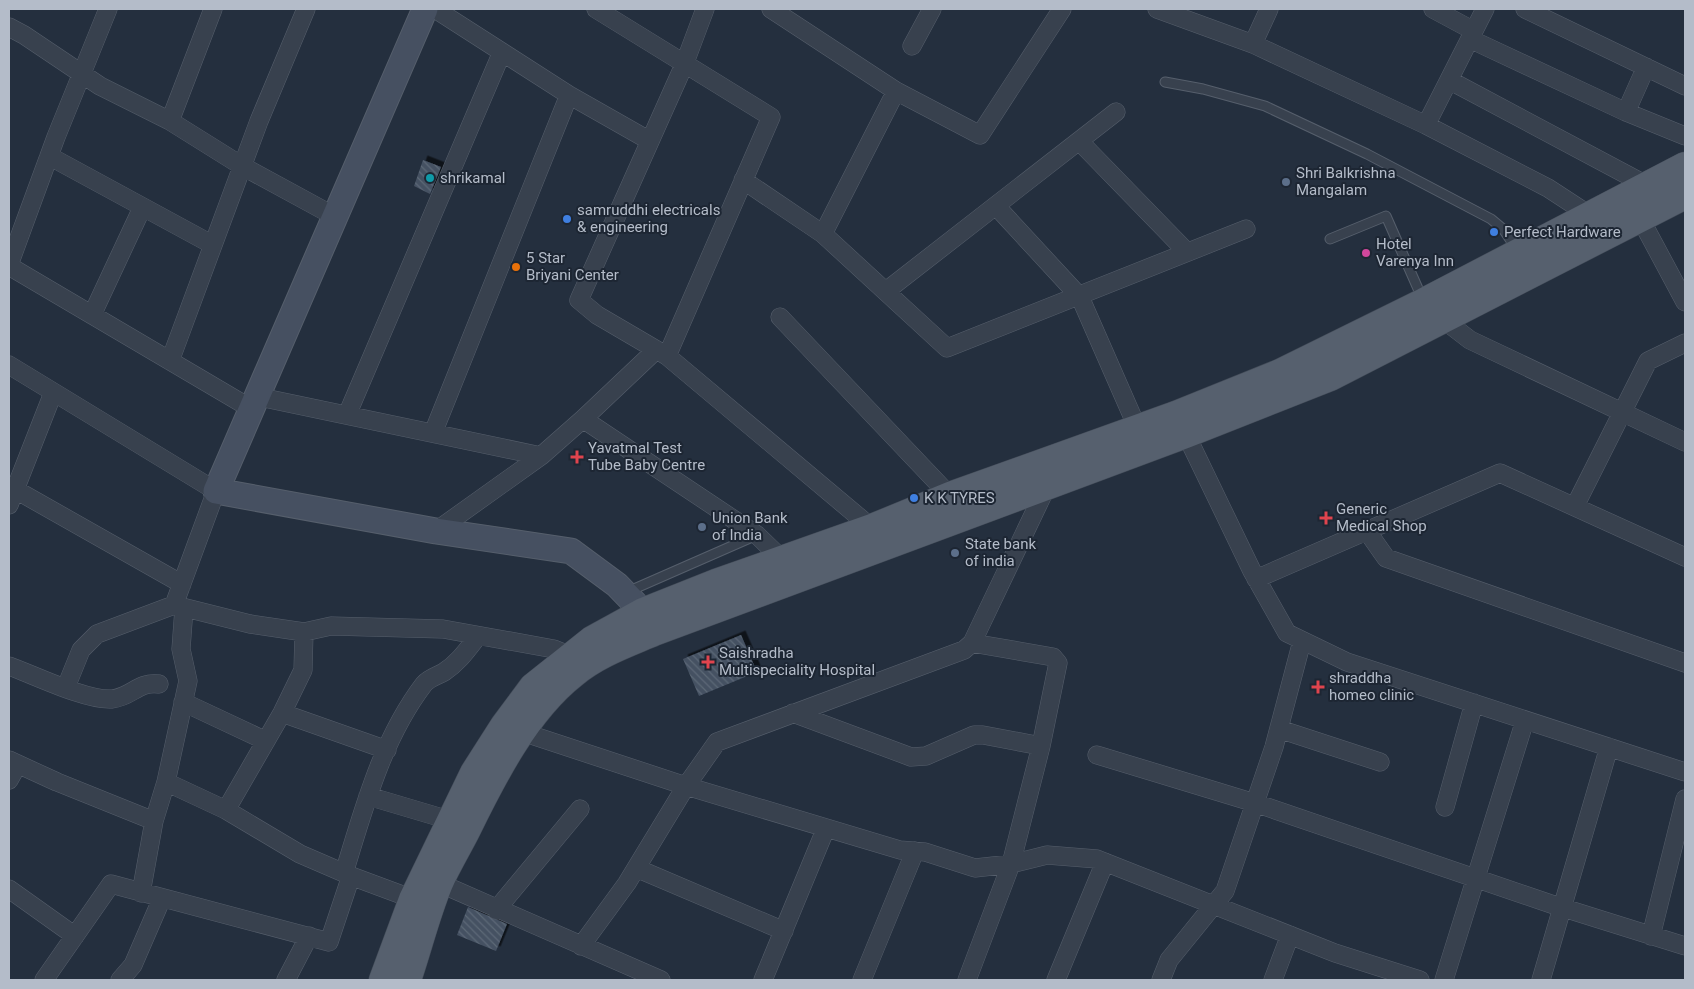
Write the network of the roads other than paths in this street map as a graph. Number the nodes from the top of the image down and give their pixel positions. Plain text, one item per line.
1 (108, 9) edge
2 (213, 9) edge
3 (306, 9) edge
4 (425, 9) edge
5 (435, 9) edge
6 (596, 9) edge
7 (706, 9) edge
8 (770, 9) edge
9 (932, 9) edge
10 (1062, 9) edge
11 (1157, 9) edge
12 (1269, 9) edge
13 (1433, 9) edge
14 (1486, 9) edge
15 (1525, 9) edge
16 (9, 28) edge
17 (1472, 35) junction
18 (1253, 44) junction
19 (912, 46) dead end
20 (502, 52) junction
21 (684, 65) junction
22 (1646, 67) junction
23 (81, 74) junction
24 (1449, 80) junction
25 (1166, 82) dead end
26 (1685, 86) edge
27 (896, 91) junction
28 (569, 95) junction
29 (1116, 112) dead end
30 (1626, 112) junction
31 (170, 122) junction
32 (1426, 125) junction
33 (1685, 136) edge
34 (650, 141) junction
35 (1079, 141) junction
36 (49, 156) junction
37 (242, 166) junction
38 (1685, 166) edge
39 (743, 180) junction
40 (1648, 186) junction
41 (1685, 195) edge
42 (996, 206) junction
43 (142, 208) junction
44 (334, 216) junction
45 (1640, 218) junction
46 (1603, 224) junction
47 (1246, 229) dead end
48 (823, 234) junction
49 (1330, 239) dead end
50 (213, 245) junction
51 (1186, 251) junction
52 (1519, 254) junction
53 (9, 265) edge
54 (886, 291) junction
55 (1080, 297) junction
56 (1685, 302) edge
57 (1434, 311) junction
58 (92, 315) junction
59 (780, 317) dead end
60 (1685, 343) edge
61 (661, 353) junction
62 (170, 361) junction
63 (9, 365) edge
64 (53, 393) junction
65 (253, 402) junction
66 (1622, 413) junction
67 (347, 415) junction
68 (583, 419) junction
69 (1181, 424) junction
70 (1137, 427) junction
71 (433, 433) junction
72 (1685, 442) edge
73 (541, 456) junction
74 (1047, 486) junction
75 (216, 491) junction
76 (11, 494) edge
77 (950, 496) junction
78 (1575, 506) junction
79 (912, 524) junction
80 (872, 528) junction
81 (436, 531) junction
82 (1367, 531) junction
83 (757, 535) junction
84 (1685, 557) edge
85 (783, 560) junction
86 (1256, 579) junction
87 (182, 584) junction
88 (179, 606) junction
89 (641, 612) junction
90 (304, 632) junction
91 (478, 636) junction
92 (1302, 641) junction
93 (972, 643) junction
94 (571, 656) junction
95 (1685, 664) edge
96 (9, 666) edge
97 (159, 684) dead end
98 (66, 687) junction
99 (183, 702) junction
100 (1474, 703) junction
101 (282, 713) junction
102 (793, 713) junction
103 (1525, 720) junction
104 (513, 729) junction
105 (1279, 729) junction
106 (266, 741) junction
107 (1041, 746) junction
108 (1609, 747) junction
109 (387, 750) junction
110 (1097, 755) dead end
111 (13, 762) edge
112 (1380, 762) dead end
113 (1685, 772) edge
114 (9, 780) edge
115 (166, 782) junction
116 (686, 786) junction
117 (368, 796) junction
118 (1685, 799) edge
119 (1255, 803) junction
120 (1445, 807) dead end
121 (580, 809) dead end
122 (226, 810) junction
123 (449, 820) junction
124 (154, 821) junction
125 (826, 828) junction
126 (914, 851) junction
127 (1105, 862) junction
128 (1012, 864) junction
129 (636, 868) junction
130 (347, 875) junction
131 (1476, 878) junction
132 (439, 884) junction
133 (9, 889) edge
134 (141, 893) junction
135 (162, 898) junction
136 (413, 899) junction
137 (1214, 905) junction
138 (1564, 908) junction
139 (496, 910) junction
140 (784, 931) junction
141 (1290, 935) junction
142 (75, 936) junction
143 (309, 936) junction
144 (1651, 936) junction
145 (581, 946) junction
146 (1685, 946) edge
147 (1389, 976) edge
148 (52, 978) edge
149 (120, 980) edge
150 (286, 980) edge
151 (384, 980) edge
152 (407, 980) edge
153 (661, 980) edge
154 (763, 980) edge
155 (862, 980) edge
156 (967, 980) edge
157 (1056, 980) edge
158 (1161, 980) edge
159 (1273, 980) edge
160 (1420, 980) edge
161 (1444, 980) edge
162 (1541, 980) edge

1 - 23 street
2 - 31 street
3 - 37 street
4 - 44 street
5 - 20 street
6 - 21 street
7 - 21 street
8 - 27 street
9 - 19 street
10 - 27 street
11 - 18 street
12 - 18 street
13 - 17 street
14 - 17 street
15 - 22 street
16 - 23 street
17 - 24 street
17 - 30 street
18 - 32 street
20 - 28 street
20 - 67 street
21 - 34 street
21 - 39 street
22 - 26 street
22 - 30 street
23 - 31 street
23 - 36 street
24 - 32 street
24 - 40 street
25 - 52 lane
27 - 48 street
28 - 34 street
28 - 71 street
29 - 35 street
30 - 33 street
31 - 37 street
32 - 46 street
34 - 61 street
35 - 42 street
35 - 51 street
36 - 43 street
36 - 53 street
37 - 44 street
37 - 50 street
38 - 40 main road
39 - 48 street
39 - 61 street
40 - 46 main road
41 - 45 main road
42 - 54 street
42 - 55 street
43 - 50 street
43 - 58 street
44 - 65 street
45 - 46 main road
45 - 56 street
46 - 52 main road
46 - 57 main road
47 - 51 street
48 - 54 street
49 - 57 lane
50 - 62 street
51 - 55 street
52 - 57 main road
53 - 58 street
54 - 55 street
55 - 70 street
57 - 66 street
57 - 69 main road
58 - 62 street
59 - 77 street
60 - 66 street
61 - 68 street
61 - 80 street
62 - 65 street
63 - 64 street
64 - 75 street
64 - 76 street
65 - 67 street
65 - 75 street
66 - 72 street
66 - 78 street
67 - 71 street
68 - 73 street
68 - 83 street
69 - 70 main road
69 - 74 main road
69 - 86 street
70 - 77 main road
71 - 73 street
73 - 81 street
74 - 79 main road
74 - 93 street
75 - 81 street
75 - 87 street
76 - 87 street
77 - 79 main road
78 - 82 street
78 - 84 street
79 - 80 main road
79 - 89 main road
80 - 85 main road
81 - 89 street
82 - 86 street
82 - 95 street
83 - 85 street
83 - 89 lane
85 - 89 main road
86 - 92 street
87 - 88 street
88 - 90 street
88 - 98 street
88 - 99 street
89 - 94 main road
89 - 104 main road
90 - 91 street
90 - 101 street
91 - 94 street
91 - 109 street
92 - 100 street
92 - 105 street
93 - 102 street
93 - 107 street
94 - 104 main road
96 - 98 street
97 - 98 street
99 - 106 street
99 - 115 street
100 - 103 street
100 - 120 street
101 - 106 street
101 - 109 street
102 - 107 street
102 - 116 street
103 - 108 street
103 - 131 street
104 - 116 street
104 - 123 main road
104 - 132 main road
105 - 112 street
105 - 119 street
106 - 122 street
107 - 128 street
108 - 113 street
108 - 138 street
109 - 117 street
110 - 119 street
111 - 114 street
111 - 124 street
115 - 122 street
115 - 124 street
116 - 125 street
116 - 129 street
117 - 123 street
117 - 130 street
118 - 144 street
119 - 131 street
119 - 137 street
121 - 139 street
122 - 130 street
123 - 136 main road
124 - 134 street
125 - 126 street
125 - 140 street
126 - 128 street
126 - 155 street
127 - 128 street
127 - 137 street
127 - 157 street
128 - 156 street
129 - 140 street
129 - 145 street
130 - 136 street
130 - 143 street
131 - 138 street
131 - 161 street
132 - 139 street
132 - 152 main road
133 - 142 street
134 - 135 street
134 - 142 street
135 - 143 street
135 - 149 street
136 - 151 main road
137 - 141 street
137 - 158 street
138 - 144 street
138 - 162 street
139 - 145 street
140 - 154 street
141 - 147 street
141 - 159 street
142 - 148 street
143 - 150 street
144 - 146 street
145 - 153 street
147 - 160 street

